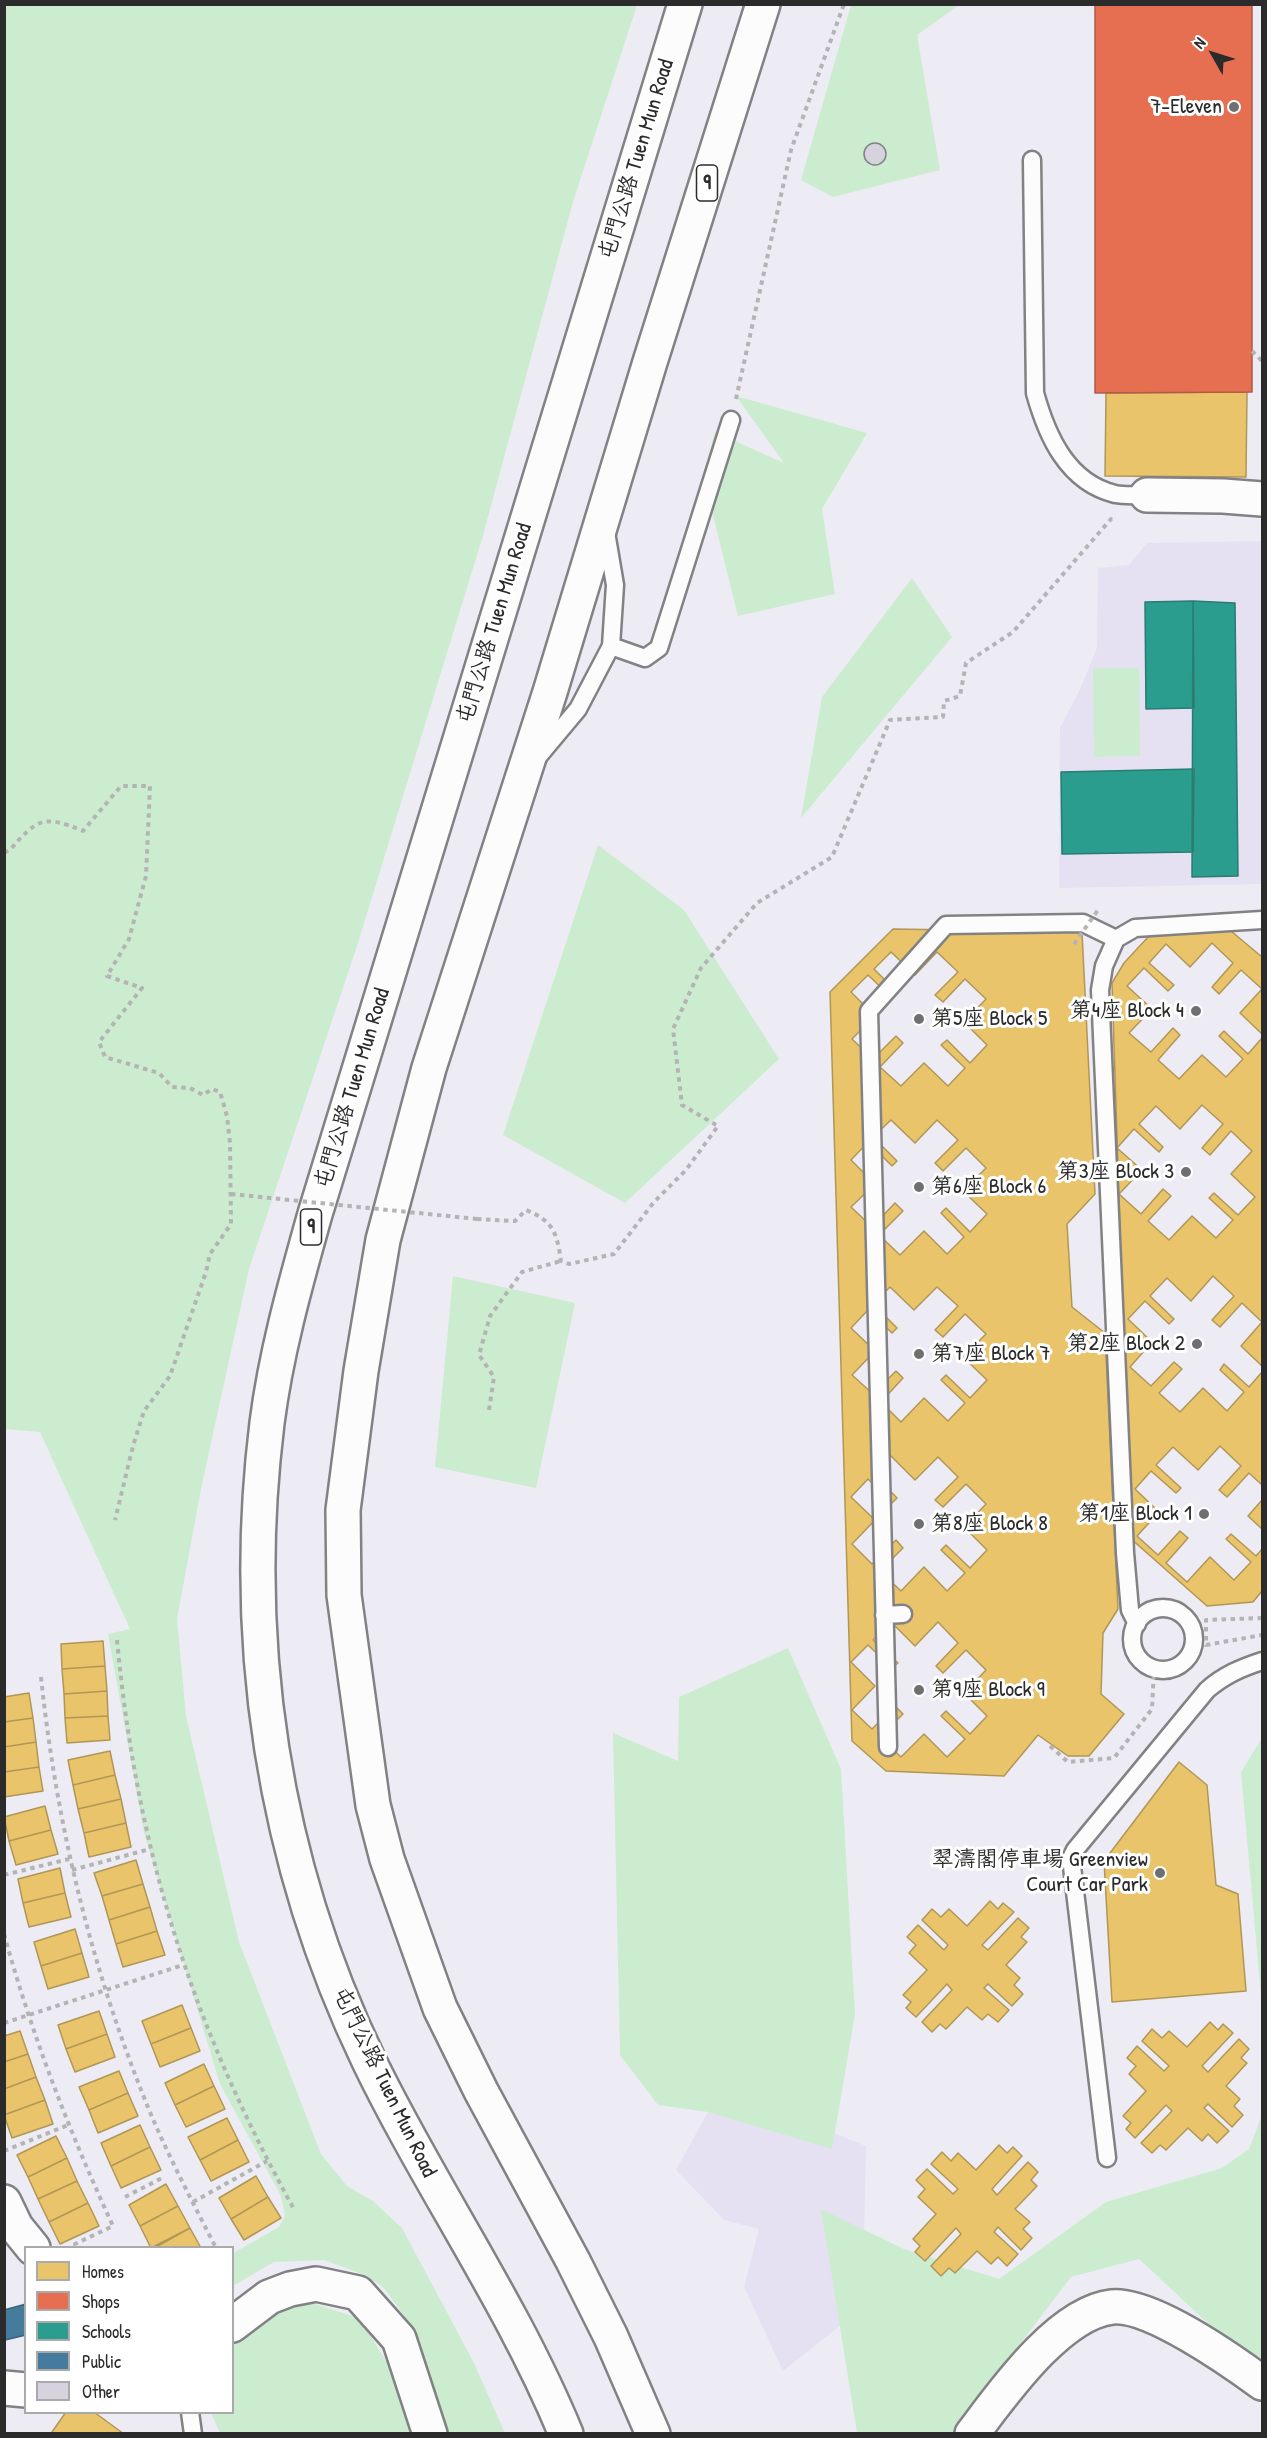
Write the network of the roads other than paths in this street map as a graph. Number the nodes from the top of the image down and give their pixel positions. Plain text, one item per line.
1 (685, 4) edge
2 (763, 4) edge
3 (1032, 160) dead end
4 (731, 420) road end
5 (1148, 495) joint
6 (1263, 499) edge
7 (604, 516) junction
8 (611, 646) junction
9 (522, 776) junction
10 (1263, 920) edge
11 (1116, 939) junction
12 (903, 1614) dead end
13 (884, 1615) junction
14 (1137, 1624) junction
15 (1263, 1661) edge
16 (888, 1747) dead end
17 (1107, 2158) dead end
18 (4, 2202) edge
19 (32, 2246) edge
20 (234, 2323) edge
21 (1263, 2383) edge
22 (4, 2388) edge
23 (24, 2390) edge
24 (190, 2414) edge
25 (193, 2433) edge
26 (430, 2433) edge
27 (566, 2433) edge
28 (653, 2433) edge
29 (972, 2433) edge

1 - 27 main road, 屯門公路 Tuen Mun Road / 9
2 - 7 main road, 9
3 - 5 lane
4 - 8 lane
5 - 6 main road
7 - 8 lane
7 - 9 main road, 9
8 - 9 lane
9 - 28 main road, 9
10 - 11 lane
11 - 13 lane
11 - 14 lane
12 - 13 lane
13 - 16 lane
14 - 14 lane
15 - 17 lane
18 - 19 main road
20 - 26 main road
21 - 29 main road
22 - 23 main road
24 - 25 lane

